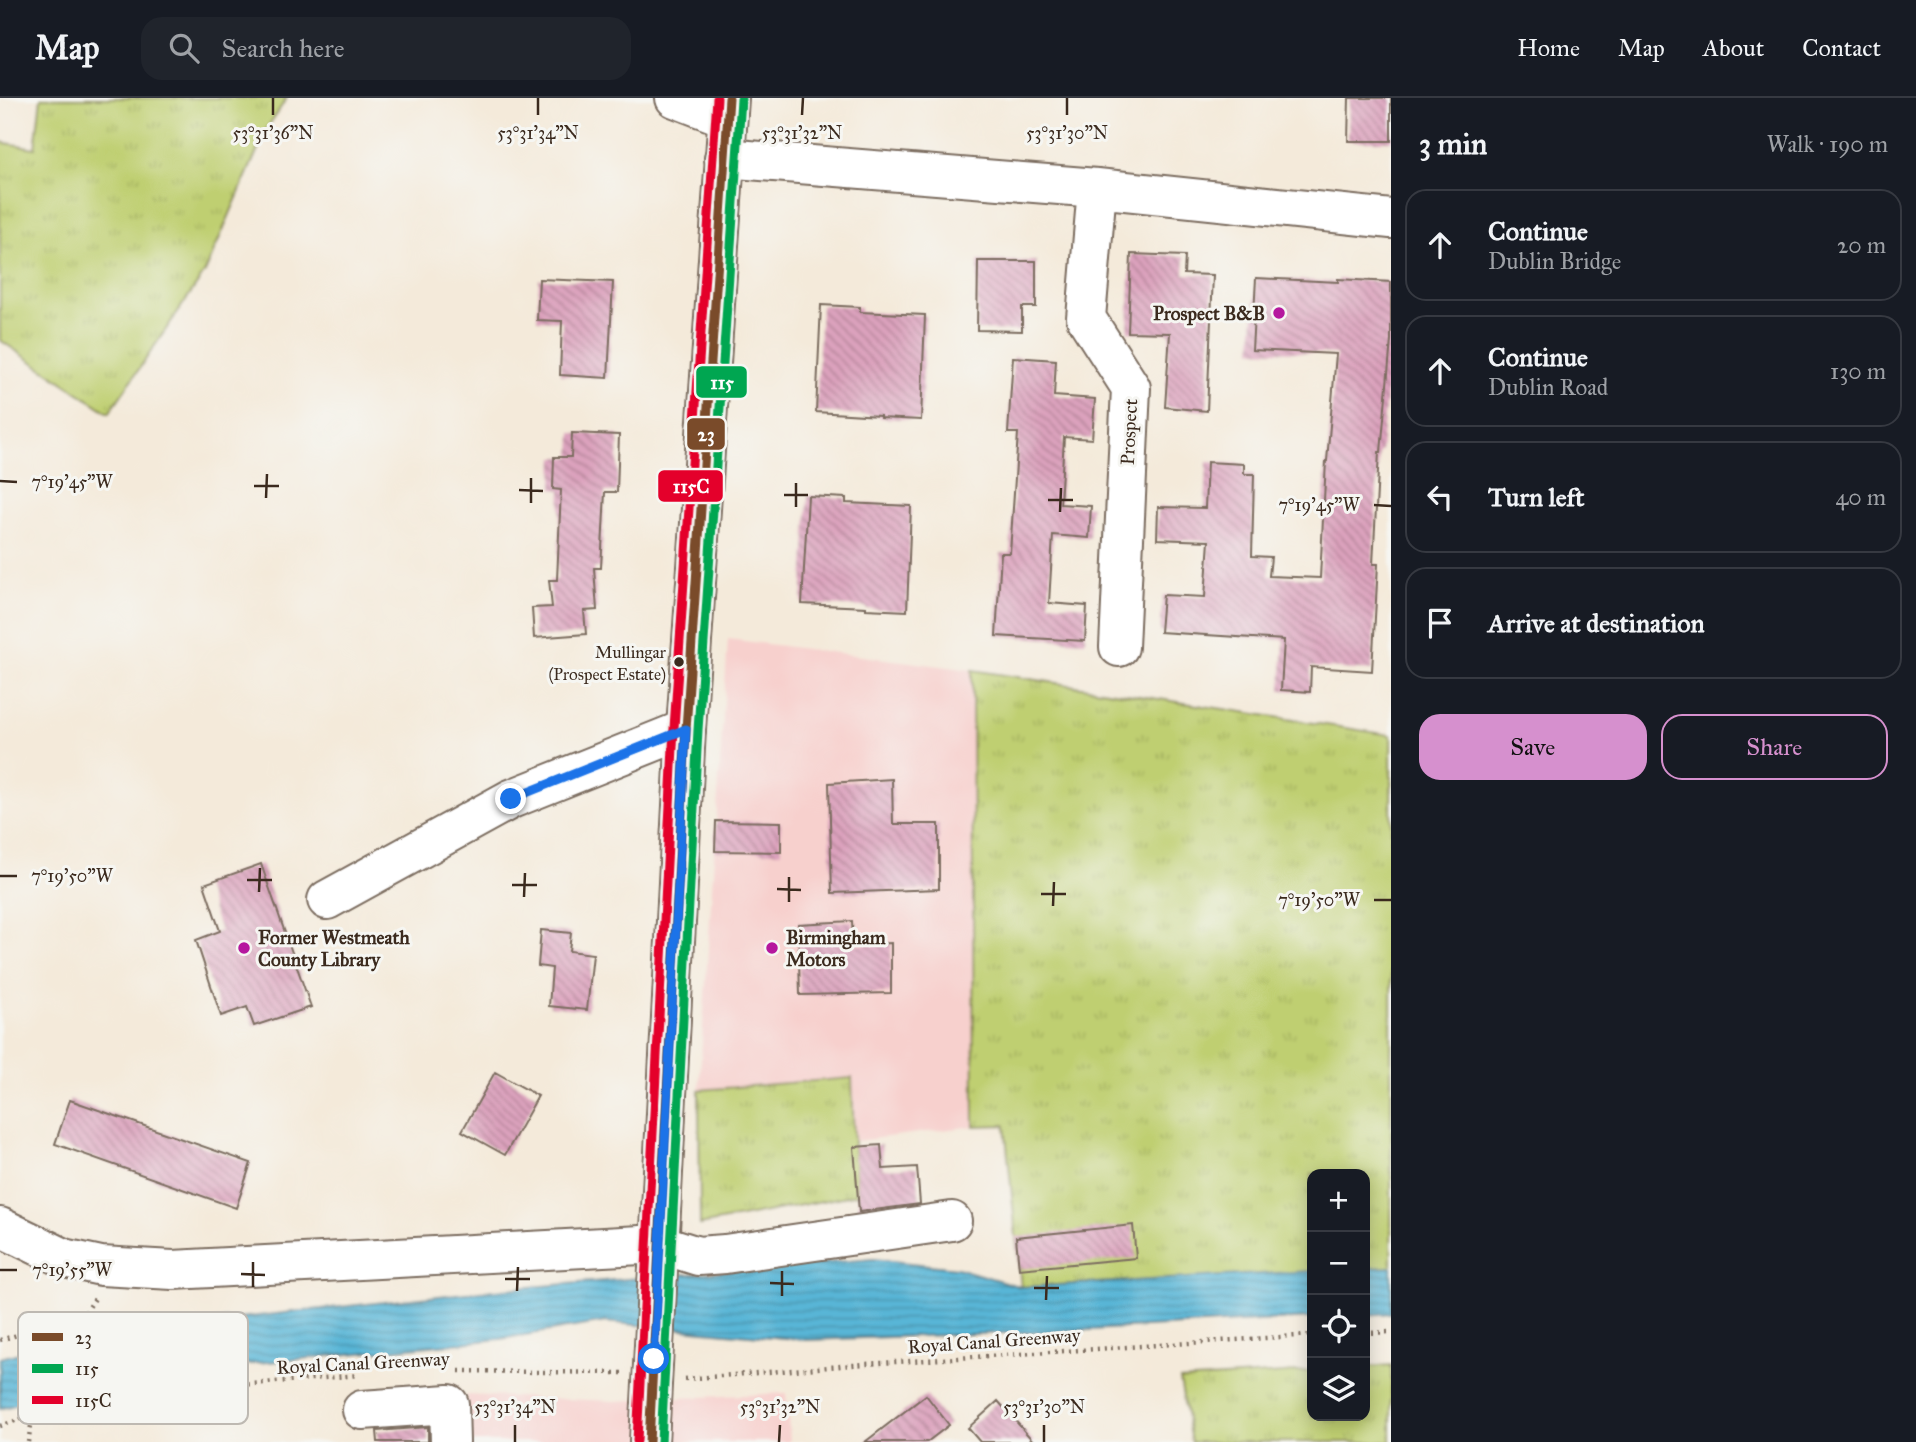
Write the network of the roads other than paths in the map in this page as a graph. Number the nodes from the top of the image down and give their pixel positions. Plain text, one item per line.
1 (675, 98) edge
2 (728, 108) edge
3 (724, 158) junction
4 (1097, 188) junction
5 (1391, 219) edge
6 (1119, 647) dead end
7 (686, 729) junction
8 (327, 901) dead end
9 (952, 1221) dead end
10 (3, 1234) edge
11 (659, 1260) junction
12 (361, 1392) road end
13 (450, 1442) edge
14 (649, 1442) edge

1 - 2 street
2 - 3 street
3 - 4 street
3 - 7 street
4 - 5 street
4 - 6 street, Prospect
7 - 8 street
7 - 11 street
9 - 11 street
10 - 11 street
11 - 14 street
12 - 13 street

